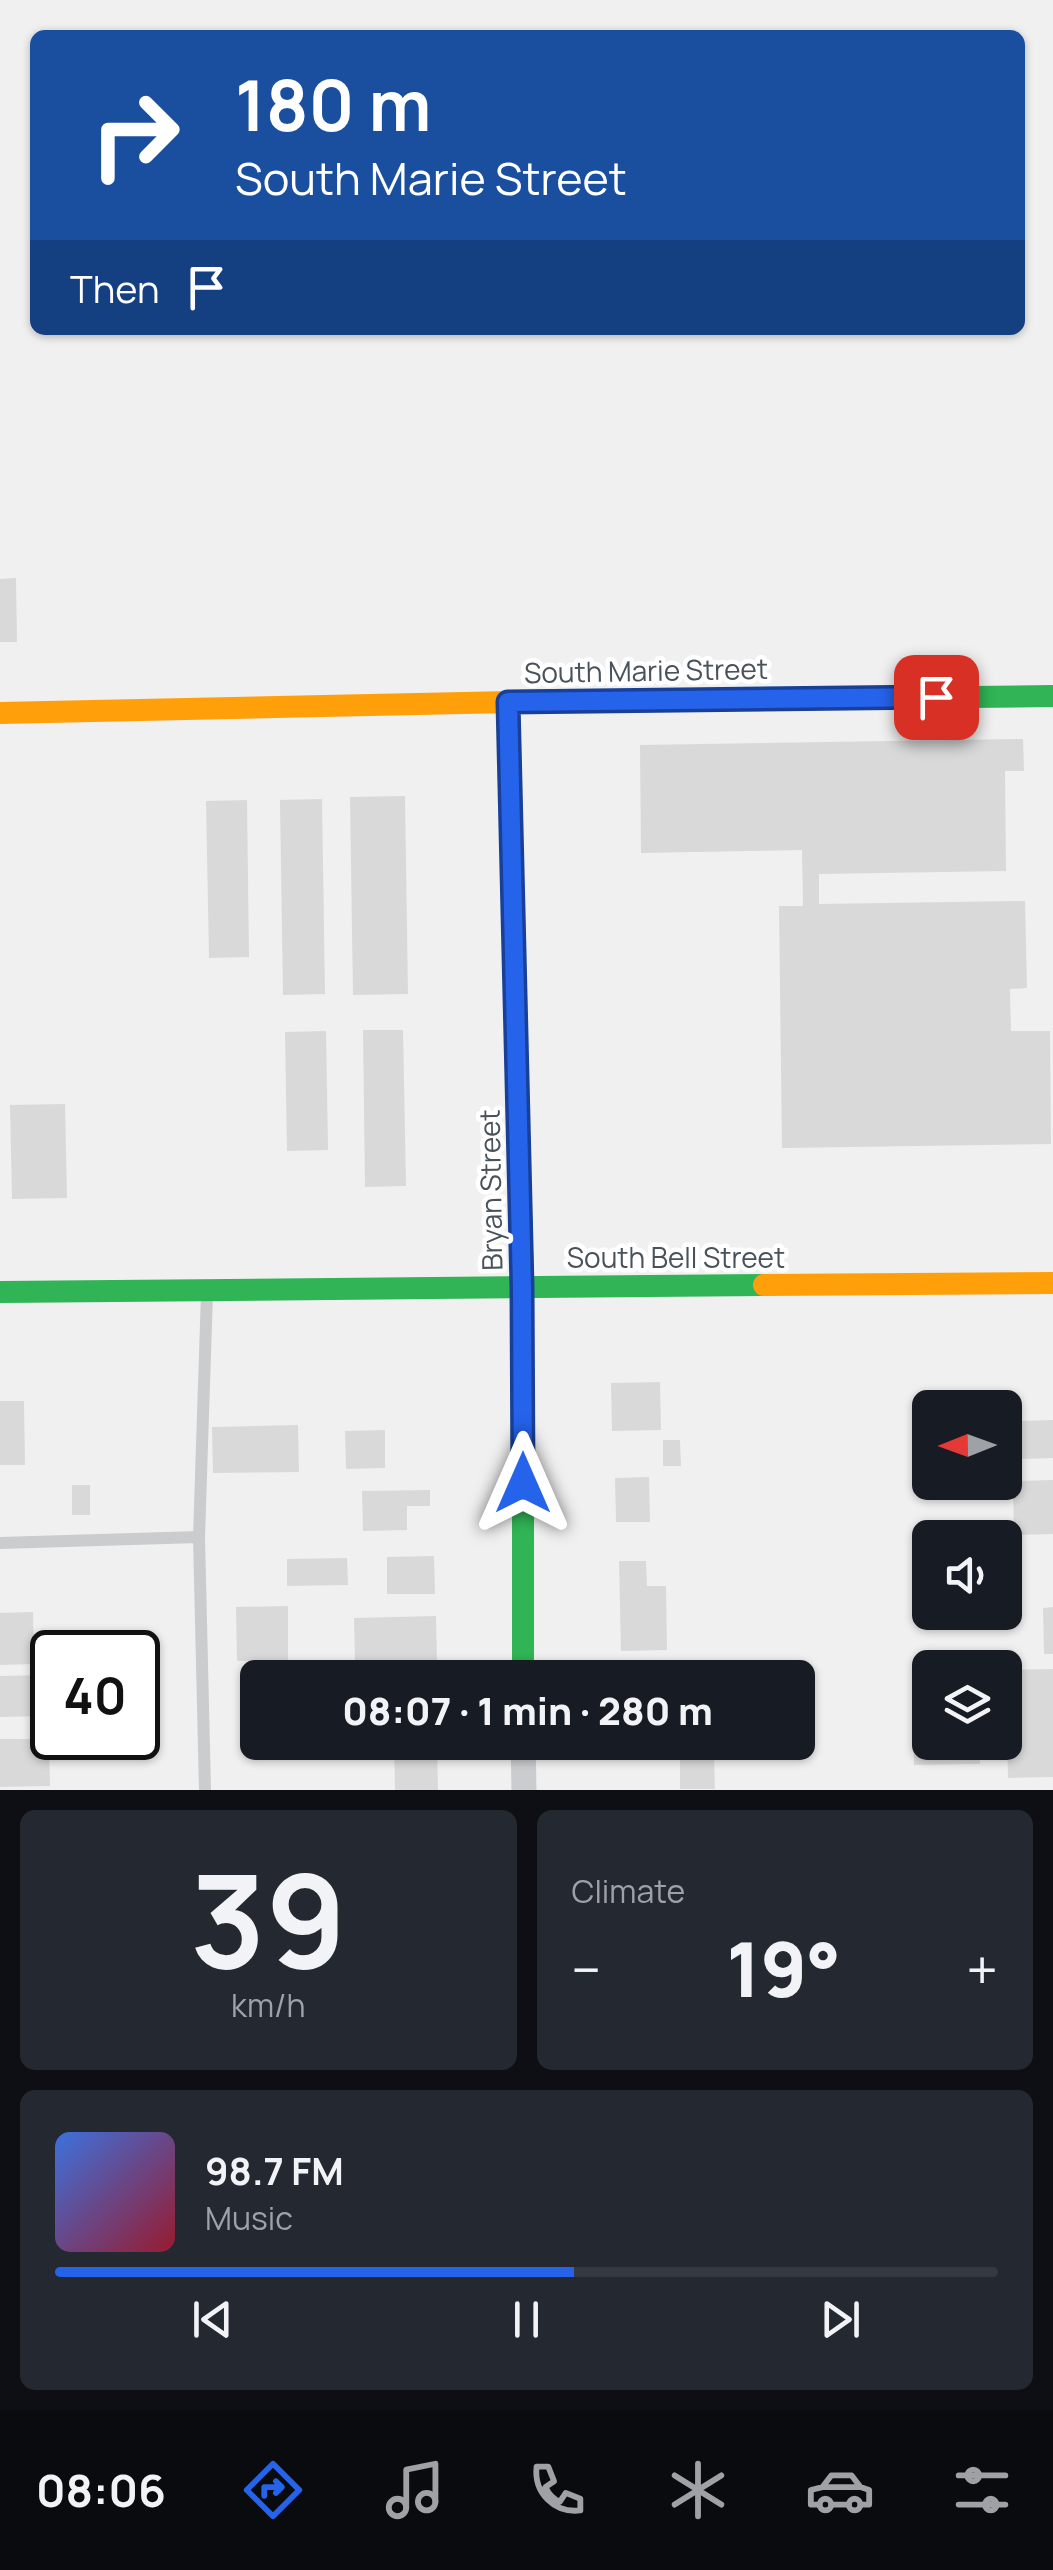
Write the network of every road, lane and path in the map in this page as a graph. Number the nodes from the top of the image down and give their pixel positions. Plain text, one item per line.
1 (1053, 696) edge
2 (508, 702) junction
3 (0, 712) edge
4 (1053, 1284) edge
5 (522, 1288) junction
6 (207, 1291) junction
7 (0, 1292) edge
8 (199, 1537) junction
9 (0, 1543) edge
10 (523, 1660) edge
11 (524, 1760) edge
12 (204, 1790) edge
13 (524, 1790) edge

1 - 2 street, South Marie Street
2 - 3 street, South Marie Street
2 - 5 street, Bryan Street
4 - 5 street, South Bell Street
5 - 6 street, South Bell Street
5 - 10 street, Bryan Street
6 - 7 street, South Bell Street
6 - 8 lane
8 - 9 lane
8 - 12 lane
11 - 13 street

